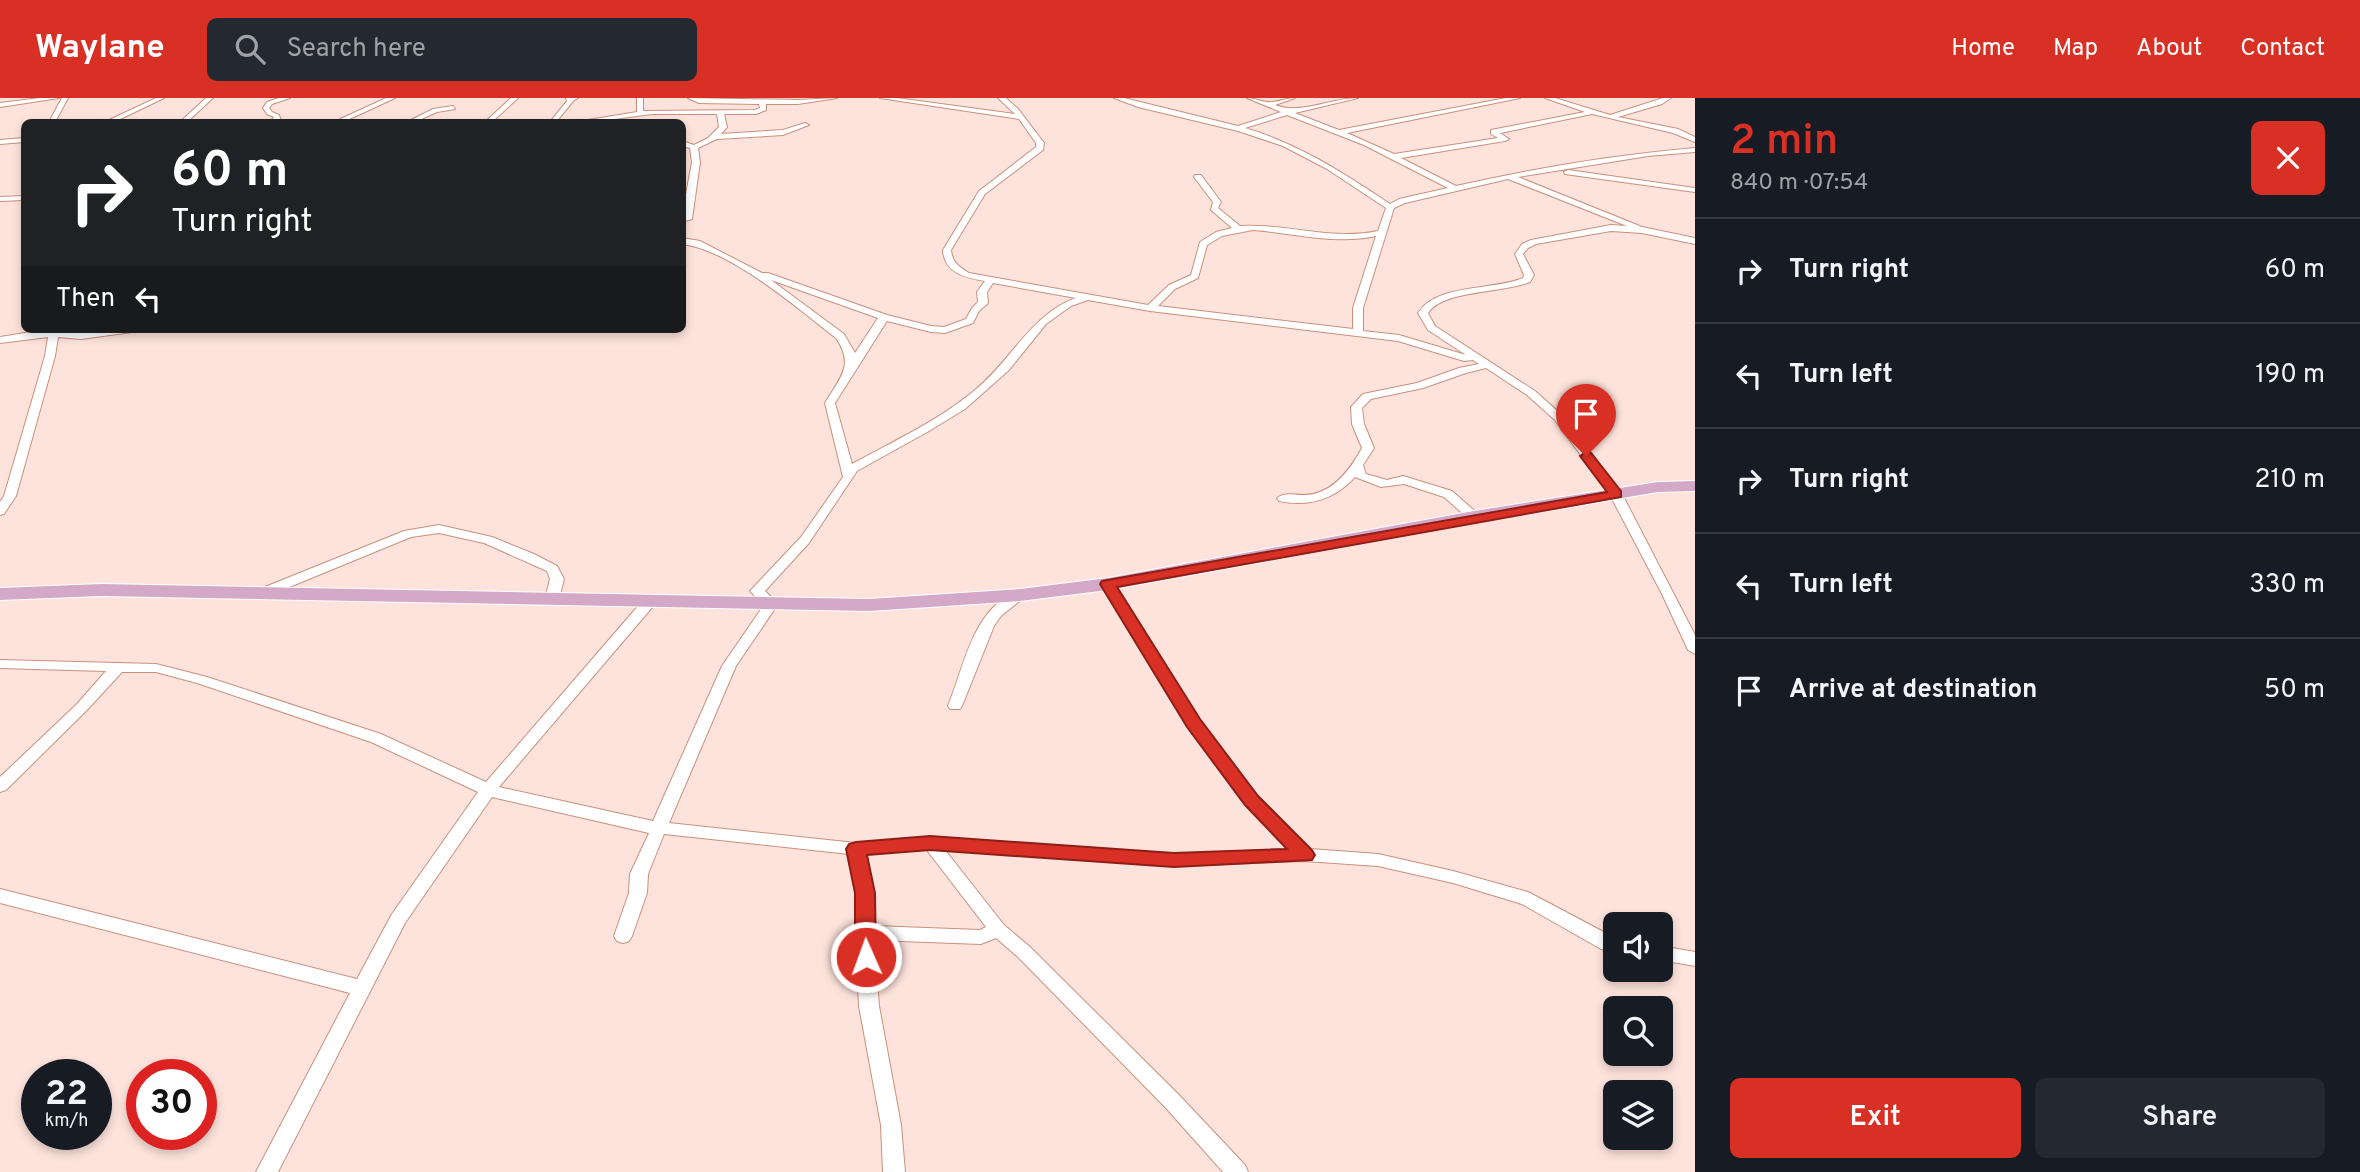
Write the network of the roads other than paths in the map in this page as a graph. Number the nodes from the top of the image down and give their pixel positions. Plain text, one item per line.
1 (56, 98) edge
2 (65, 98) edge
3 (161, 98) edge
4 (210, 98) edge
5 (287, 98) edge
6 (392, 98) edge
7 (515, 98) edge
8 (568, 98) edge
9 (640, 98) edge
10 (691, 98) edge
11 (834, 98) edge
12 (884, 98) edge
13 (1000, 98) edge
14 (1117, 98) edge
15 (1250, 98) edge
16 (1292, 98) edge
17 (1355, 98) edge
18 (1517, 98) edge
19 (1548, 98) edge
20 (1668, 98) edge
21 (762, 101) junction
22 (0, 105) edge
23 (1269, 105) junction
24 (453, 108) dead end
25 (683, 112) junction
26 (720, 112) junction
27 (640, 113) junction
28 (1286, 113) junction
29 (1592, 113) junction
30 (1018, 117) junction
31 (1609, 117) junction
32 (54, 119) edge
33 (116, 119) edge
34 (186, 119) edge
35 (276, 119) edge
36 (345, 119) edge
37 (417, 119) edge
38 (491, 119) edge
39 (555, 119) edge
40 (600, 119) edge
41 (674, 119) edge
42 (805, 125) dead end
43 (1236, 129) junction
44 (1338, 132) junction
45 (717, 137) junction
46 (21, 140) edge
47 (1695, 140) edge
48 (0, 142) edge
49 (686, 144) edge
50 (694, 147) junction
51 (1695, 150) edge
52 (1391, 157) junction
53 (1557, 170) junction
54 (1509, 176) junction
55 (1198, 177) dead end
56 (1454, 188) junction
57 (1695, 190) edge
58 (21, 198) edge
59 (0, 199) edge
60 (1390, 207) junction
61 (686, 214) edge
62 (686, 221) edge
63 (1237, 228) junction
64 (1642, 230) junction
65 (1382, 232) junction
66 (1695, 241) edge
67 (686, 242) edge
68 (697, 243) junction
69 (753, 271) junction
70 (990, 280) junction
71 (1089, 297) junction
72 (1150, 307) junction
73 (884, 317) junction
74 (1358, 332) junction
75 (41, 333) edge
76 (53, 333) edge
77 (64, 333) edge
78 (103, 333) edge
79 (0, 340) edge
80 (1487, 365) junction
81 (852, 366) junction
82 (843, 455) junction
83 (877, 457) junction
84 (1358, 466) junction
85 (849, 477) junction
86 (1695, 486) edge
87 (1616, 494) junction
88 (1283, 498) dead end
89 (0, 511) edge
90 (1474, 517) junction
91 (1108, 584) junction
92 (0, 594) edge
93 (260, 594) junction
94 (1020, 596) junction
95 (552, 599) junction
96 (650, 601) junction
97 (771, 604) junction
98 (1695, 650) edge
99 (0, 664) edge
100 (118, 666) junction
101 (955, 706) dead end
102 (0, 786) edge
103 (488, 790) junction
104 (658, 828) junction
105 (930, 843) junction
106 (856, 849) junction
107 (1305, 855) junction
108 (0, 896) edge
109 (998, 930) junction
110 (864, 933) junction
111 (623, 936) dead end
112 (1603, 942) edge
113 (1673, 955) edge
114 (1695, 959) edge
115 (361, 988) junction
116 (267, 1172) edge
117 (894, 1172) edge
118 (1237, 1172) edge

1 - 22 street
2 - 32 street
3 - 33 street
4 - 34 street
5 - 35 street
6 - 36 street
7 - 38 street
8 - 39 street
9 - 27 street
10 - 21 street
11 - 21 street
12 - 30 street
13 - 30 street
14 - 43 street
15 - 23 street
16 - 23 street
17 - 28 street
18 - 44 street
19 - 29 street
20 - 31 street
21 - 26 street
23 - 28 street
24 - 37 street
25 - 26 street
25 - 27 street
25 - 41 street
26 - 45 street
27 - 40 street
28 - 43 street
28 - 44 street
29 - 31 street
29 - 52 street
30 - 70 street
31 - 47 street
42 - 45 street
43 - 60 street
44 - 52 street
45 - 50 street
46 - 48 street
49 - 50 street
50 - 61 street
51 - 53 street
52 - 56 street
53 - 54 street
53 - 57 street
54 - 56 street
54 - 64 street
55 - 63 street
56 - 60 street
58 - 59 street
60 - 65 street
62 - 68 street
63 - 65 street
63 - 72 street
64 - 66 street
64 - 80 street
65 - 74 street
67 - 68 street
68 - 69 street
69 - 73 street
69 - 81 street
70 - 71 street
70 - 73 street
71 - 72 street
71 - 83 street
72 - 74 street
73 - 81 street
74 - 80 street
75 - 79 street
76 - 89 street
77 - 78 street
80 - 84 street
80 - 87 street
81 - 82 street
82 - 83 street
82 - 85 street
83 - 85 street
84 - 88 street
84 - 90 street
85 - 97 street
86 - 87 main road
87 - 90 main road
87 - 98 street
90 - 91 main road
91 - 94 main road
91 - 107 street
92 - 93 main road
93 - 95 main road
93 - 95 street
94 - 97 main road
94 - 101 street
95 - 96 main road
96 - 97 main road
96 - 103 street
97 - 104 street
99 - 100 street
100 - 102 street
100 - 103 street
103 - 104 street
103 - 115 street
104 - 106 street
104 - 111 street
105 - 106 street
105 - 107 street
105 - 109 street
106 - 110 street
107 - 112 street
108 - 115 street
109 - 110 street
109 - 118 street
110 - 117 street
113 - 114 street
115 - 116 street

